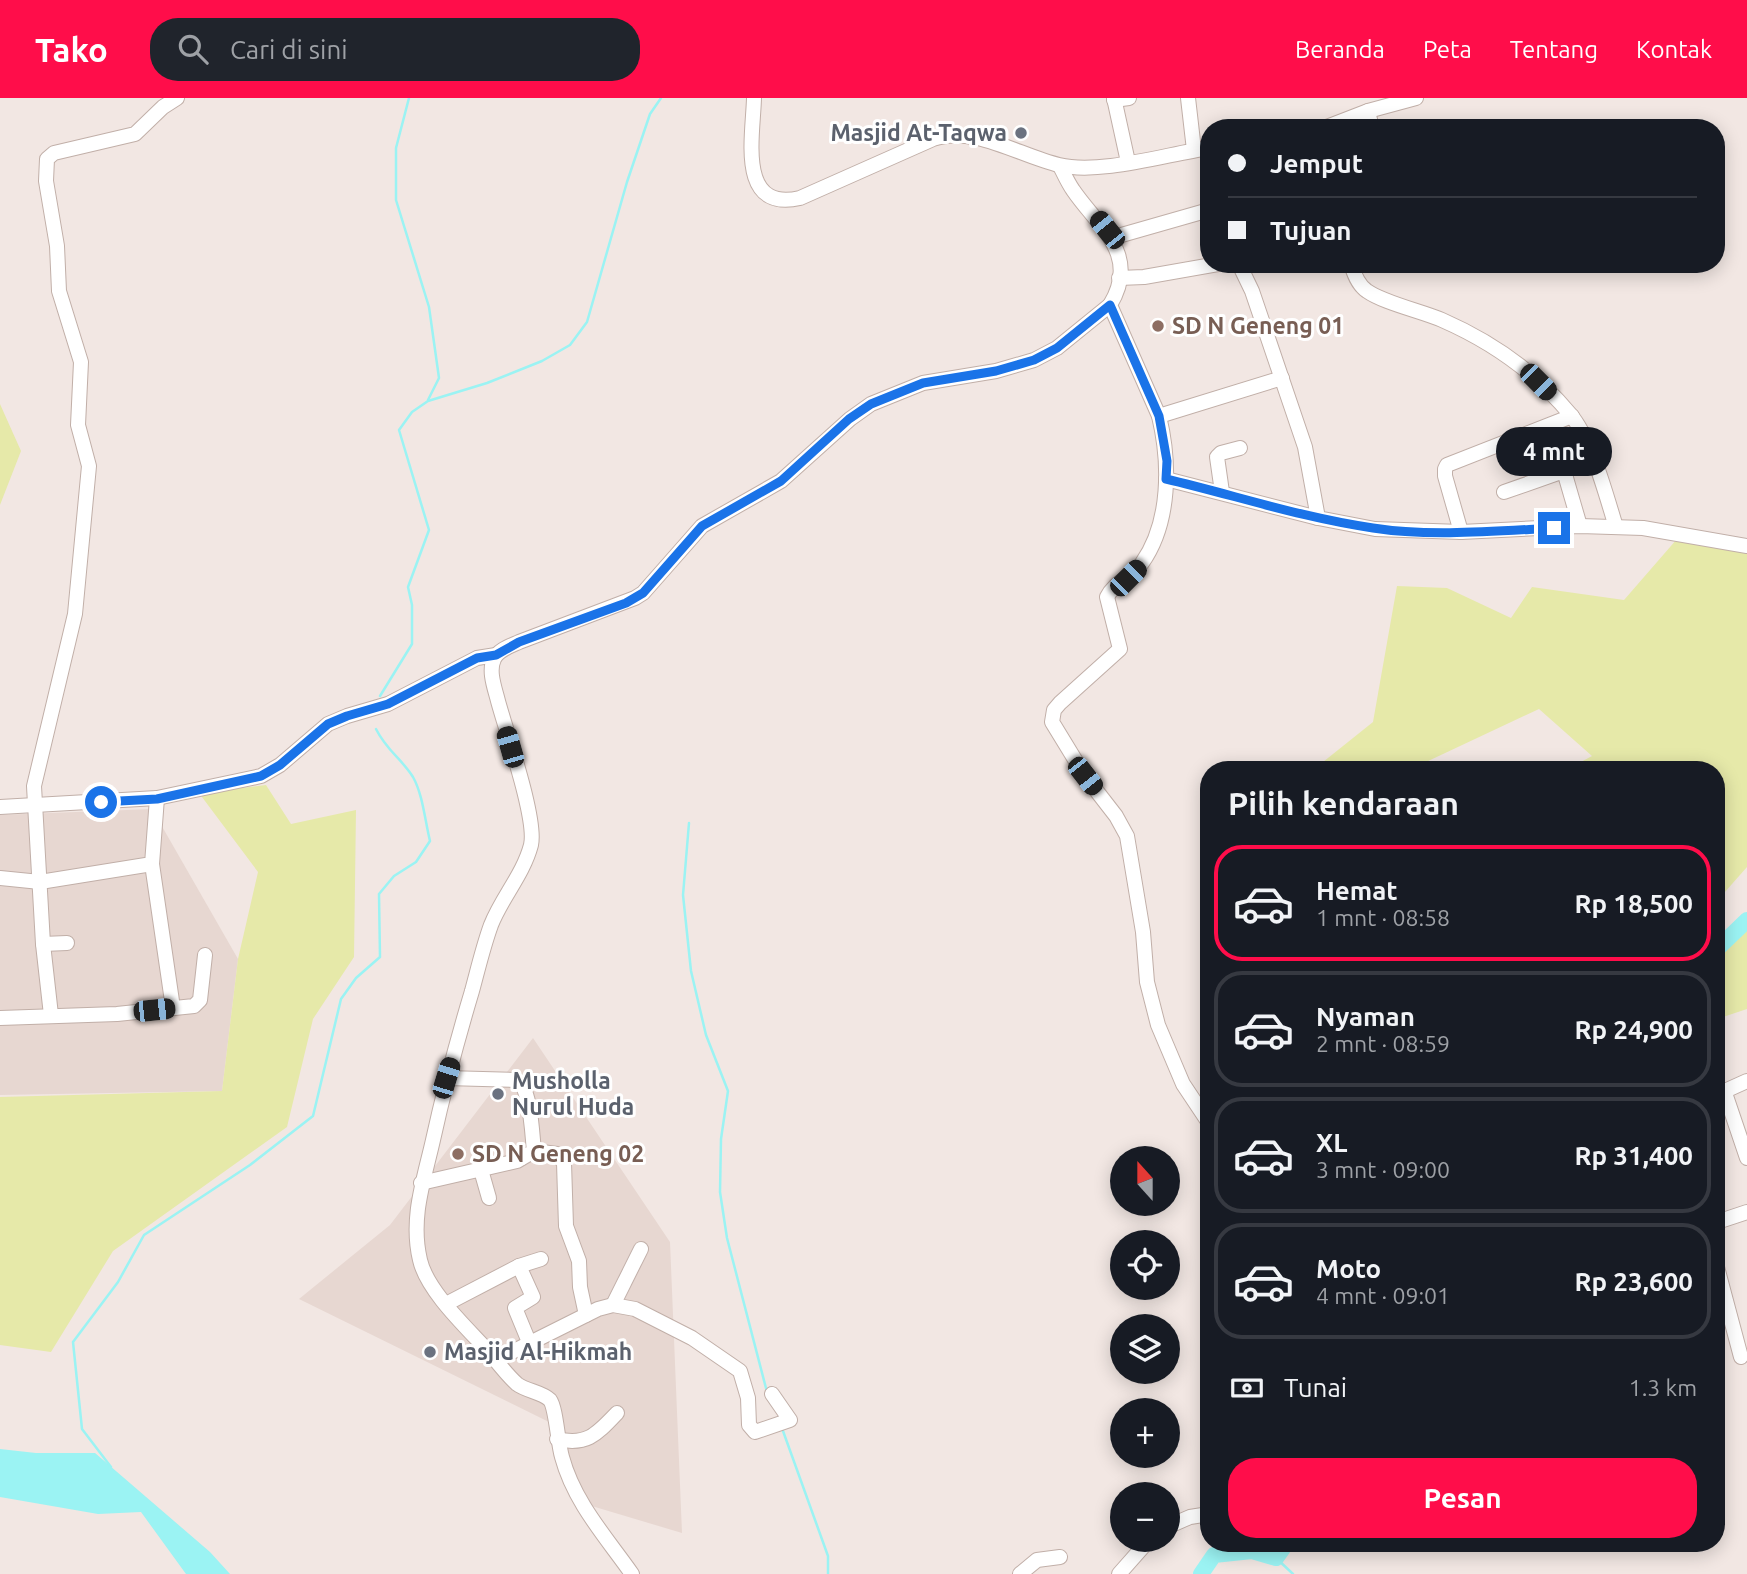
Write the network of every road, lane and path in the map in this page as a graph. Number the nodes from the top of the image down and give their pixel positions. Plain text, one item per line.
1 (177, 98) edge
2 (754, 98) edge
3 (1188, 98) edge
4 (1416, 98) edge
5 (1119, 99) edge
6 (1368, 111) junction
7 (1347, 119) edge
8 (1370, 119) edge
9 (1200, 134) edge
10 (1200, 150) edge
11 (1128, 162) junction
12 (1060, 166) junction
13 (1200, 213) edge
14 (1111, 238) junction
15 (1200, 267) edge
16 (1243, 273) edge
17 (1354, 273) edge
18 (1119, 278) junction
19 (1110, 305) junction
20 (1282, 378) junction
21 (1572, 415) junction
22 (1159, 416) junction
23 (1240, 448) dead end
24 (1594, 459) junction
25 (1564, 471) junction
26 (1166, 479) junction
27 (1222, 492) junction
28 (1504, 492) dead end
29 (1318, 518) junction
30 (1580, 526) junction
31 (1616, 527) junction
32 (1461, 532) junction
33 (1747, 546) edge
34 (496, 655) junction
35 (157, 799) junction
36 (35, 803) junction
37 (0, 807) edge
38 (152, 864) junction
39 (0, 878) edge
40 (40, 882) junction
41 (67, 943) dead end
42 (43, 944) junction
43 (205, 955) dead end
44 (173, 1008) junction
45 (51, 1015) junction
46 (0, 1018) edge
47 (446, 1078) junction
48 (1747, 1081) edge
49 (1200, 1110) edge
50 (534, 1151) junction
51 (1747, 1158) edge
52 (481, 1170) junction
53 (421, 1183) junction
54 (489, 1198) dead end
55 (1747, 1212) edge
56 (1725, 1219) edge
57 (641, 1249) dead end
58 (541, 1259) dead end
59 (519, 1266) junction
60 (446, 1304) junction
61 (613, 1305) junction
62 (586, 1315) junction
63 (1725, 1316) edge
64 (529, 1342) junction
65 (1741, 1357) dead end
66 (496, 1360) junction
67 (772, 1394) dead end
68 (617, 1413) dead end
69 (557, 1439) junction
70 (1200, 1515) edge
71 (1180, 1521) edge
72 (1138, 1552) edge
73 (1060, 1557) dead end
74 (632, 1574) edge
75 (1020, 1574) edge
76 (1119, 1574) edge

1 - 36 street
2 - 12 street
3 - 9 street
4 - 6 street
5 - 11 street
6 - 7 street
6 - 8 street
10 - 11 street
11 - 12 street
12 - 14 street
13 - 14 street
14 - 18 street
15 - 18 street
16 - 20 street
17 - 21 street
18 - 19 street
19 - 22 street
19 - 34 street
20 - 22 street
20 - 29 street
21 - 24 street
21 - 32 street
22 - 26 street
23 - 27 street
24 - 25 street
24 - 31 street
25 - 28 street
25 - 30 street
26 - 27 street
26 - 49 street
27 - 29 street
29 - 32 street
30 - 31 street
30 - 32 street
31 - 33 street
34 - 35 street
34 - 47 street
35 - 36 street
35 - 38 street
36 - 37 street
36 - 40 street
38 - 40 street
38 - 44 street
39 - 40 street
40 - 42 street
41 - 42 street
42 - 45 street
43 - 44 street
44 - 45 street
45 - 46 street
47 - 50 street
47 - 53 street
48 - 51 street
50 - 52 street
50 - 62 street
52 - 53 street
52 - 54 street
53 - 60 street
55 - 56 street
57 - 61 street
58 - 59 street
59 - 60 street
59 - 64 street
60 - 66 street
61 - 62 street
61 - 67 street
62 - 64 street
63 - 65 street
64 - 66 street
66 - 69 street
68 - 69 street
69 - 74 street
70 - 71 street
72 - 76 street
73 - 75 street

